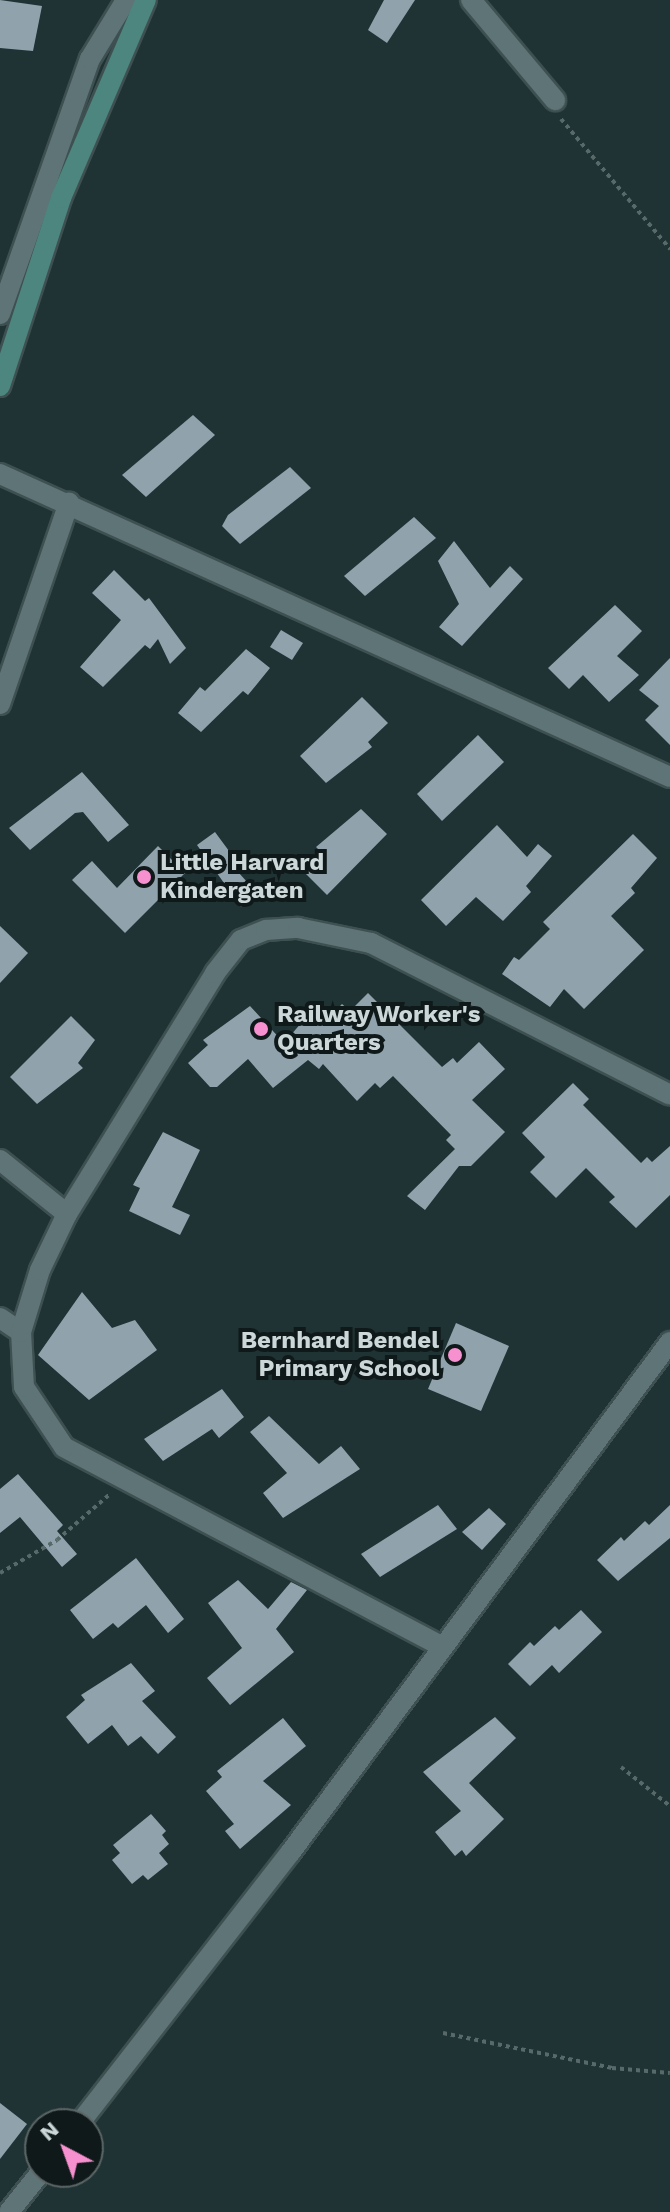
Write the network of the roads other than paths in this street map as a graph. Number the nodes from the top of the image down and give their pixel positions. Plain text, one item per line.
1 (126, 0) edge
2 (146, 0) edge
3 (471, 0) edge
4 (555, 100) road end
5 (0, 314) edge
6 (0, 386) edge
7 (0, 474) edge
8 (69, 502) junction
9 (0, 704) edge
10 (670, 777) edge
11 (670, 1095) edge
12 (0, 1160) edge
13 (67, 1214) junction
14 (0, 1318) edge
15 (21, 1332) junction
16 (670, 1342) edge
17 (441, 1646) junction
18 (92, 2108) edge
19 (28, 2188) edge
20 (9, 2212) edge

1 - 5 street
2 - 6 street
3 - 4 street
7 - 8 street
8 - 9 street
8 - 10 street
11 - 13 street
12 - 13 street
13 - 15 street
14 - 15 street
15 - 17 street
16 - 17 street
17 - 18 street
19 - 20 street

